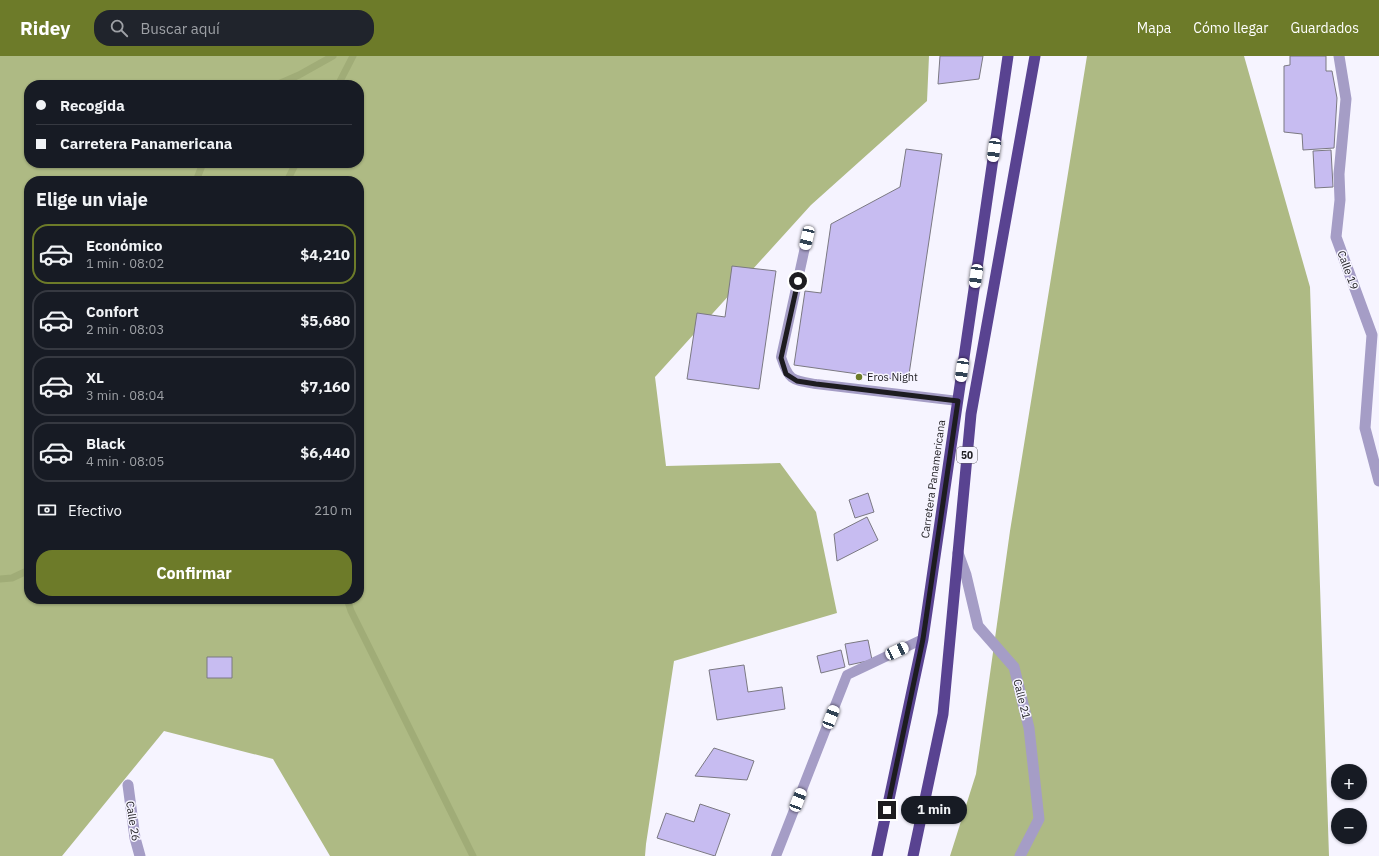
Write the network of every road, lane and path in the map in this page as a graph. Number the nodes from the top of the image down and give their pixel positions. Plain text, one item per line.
1 (1008, 56) edge
2 (1035, 56) edge
3 (1339, 56) edge
4 (807, 238) dead end
5 (958, 401) junction
6 (1379, 481) edge
7 (958, 553) junction
8 (923, 639) junction
9 (128, 786) dead end
10 (140, 856) edge
11 (776, 856) edge
12 (877, 856) edge
13 (913, 856) edge
14 (1020, 856) edge

1 - 5 highway, Carretera Panamericana / 50
2 - 7 highway, 50
3 - 6 street, Calle 19
4 - 5 lane
5 - 8 highway, Carretera Panamericana / 50
7 - 13 highway, 50
7 - 14 street, Calle 21
8 - 11 lane
8 - 12 highway, Carretera Panamericana / 50
9 - 10 street, Calle 26

